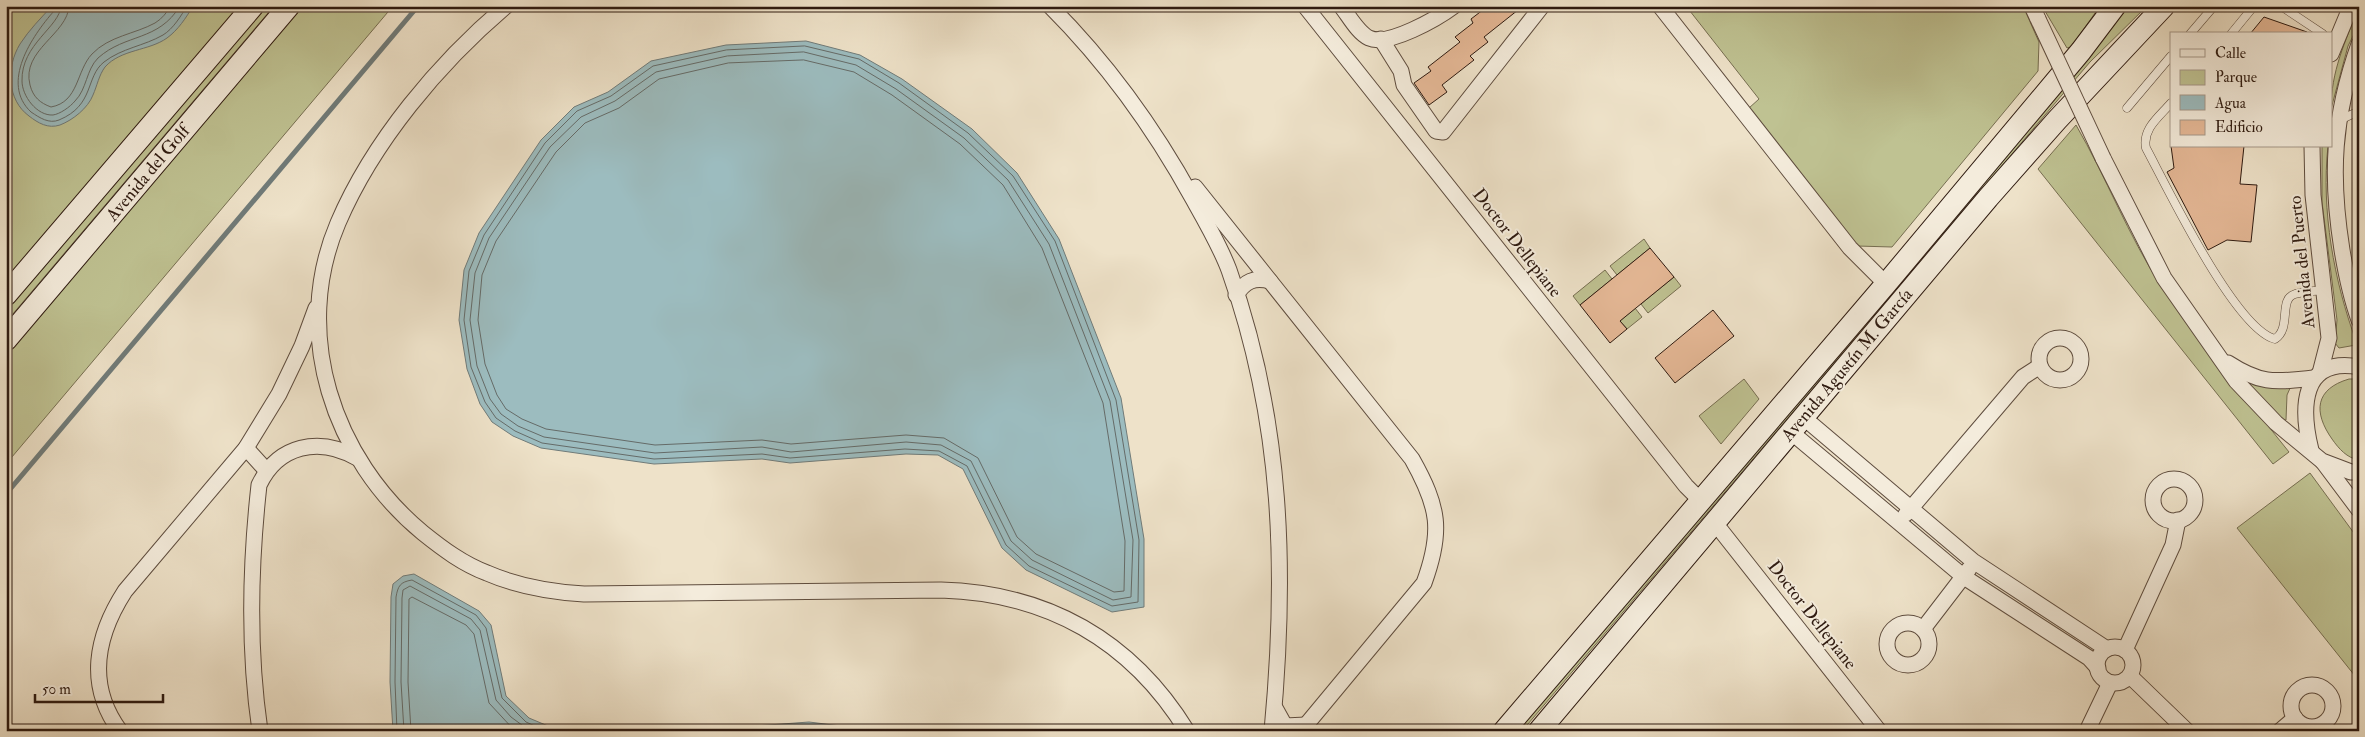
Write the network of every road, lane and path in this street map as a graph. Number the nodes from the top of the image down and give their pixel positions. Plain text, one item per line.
1 (253, 6) edge
2 (289, 6) edge
3 (506, 6) edge
4 (1050, 6) edge
5 (1306, 6) edge
6 (1341, 6) edge
7 (1454, 6) edge
8 (1542, 6) edge
9 (1660, 6) edge
10 (2116, 6) edge
11 (2164, 6) edge
12 (2214, 6) edge
13 (2254, 6) edge
14 (2281, 6) edge
15 (2351, 6) edge
16 (2035, 12) edge
17 (2192, 32) edge
18 (2233, 32) edge
19 (2316, 32) edge
20 (2332, 39) edge
21 (1381, 40) junction
22 (2359, 44) edge
23 (2170, 57) edge
24 (2170, 104) edge
25 (2127, 108) dead end
26 (2359, 111) edge
27 (2338, 121) junction
28 (2312, 148) edge
29 (1168, 153) junction
30 (1270, 281) junction
31 (1886, 284) junction
32 (2324, 290) junction
33 (6, 295) edge
34 (320, 295) junction
35 (1236, 295) junction
36 (2359, 320) edge
37 (6, 340) edge
38 (2221, 359) junction
39 (2040, 366) dead end
40 (2359, 367) edge
41 (2317, 376) junction
42 (1797, 425) junction
43 (246, 448) junction
44 (2311, 450) junction
45 (357, 458) junction
46 (2322, 461) junction
47 (266, 470) junction
48 (2359, 472) edge
49 (1701, 501) junction
50 (1911, 508) junction
51 (2359, 510) edge
52 (2178, 520) dead end
53 (1715, 523) junction
54 (1898, 523) junction
55 (1973, 561) junction
56 (1964, 577) junction
57 (1923, 630) dead end
58 (2107, 649) junction
59 (2125, 650) junction
60 (2098, 668) junction
61 (2130, 676) junction
62 (2110, 683) junction
63 (1274, 708) junction
64 (2295, 718) dead end
65 (1304, 728) edge
66 (120, 731) edge
67 (260, 731) edge
68 (1187, 731) edge
69 (1272, 731) edge
70 (1504, 731) edge
71 (1539, 731) edge
72 (1879, 731) edge
73 (2087, 731) edge
74 (2187, 731) edge
75 (2280, 731) edge

1 - 33 main road, Avenida del Golf
2 - 37 main road, Avenida del Golf
3 - 34 street
4 - 29 street
5 - 49 street, Doctor Dellepiane
6 - 21 street
7 - 21 street
8 - 21 street
9 - 31 street
10 - 31 main road, Avenida Agustín M. García
11 - 42 main road, Avenida Agustín M. García
12 - 17 lane
13 - 18 lane
14 - 19 lane
15 - 20 street
16 - 38 street, bridge
22 - 27 street
23 - 25 lane
24 - 32 lane
26 - 27 lane
27 - 36 street
28 - 32 street, Avenida del Puerto
29 - 30 street
29 - 35 street
30 - 35 street
30 - 65 street
31 - 49 main road, Avenida Agustín M. García
32 - 41 street, Avenida del Puerto
34 - 43 street
34 - 45 street
35 - 63 street
38 - 41 street
38 - 44 street
39 - 50 street
40 - 41 street
41 - 44 street, Avenida del Puerto
42 - 50 street
42 - 53 main road, Avenida Agustín M. García
42 - 54 street
43 - 47 street
43 - 66 street
44 - 46 street
45 - 47 street
45 - 68 street
46 - 48 street
46 - 51 street
47 - 67 street
49 - 70 main road, Avenida Agustín M. García
50 - 54 street
50 - 55 street
52 - 59 street
53 - 71 main road, Avenida Agustín M. García
53 - 72 street, Doctor Dellepiane
54 - 56 street
55 - 56 street
55 - 58 street
56 - 57 street
56 - 60 street
58 - 59 street
58 - 60 street
59 - 61 street
60 - 62 street
61 - 62 street
61 - 74 street
62 - 73 street
63 - 65 street
63 - 69 street
64 - 75 street

